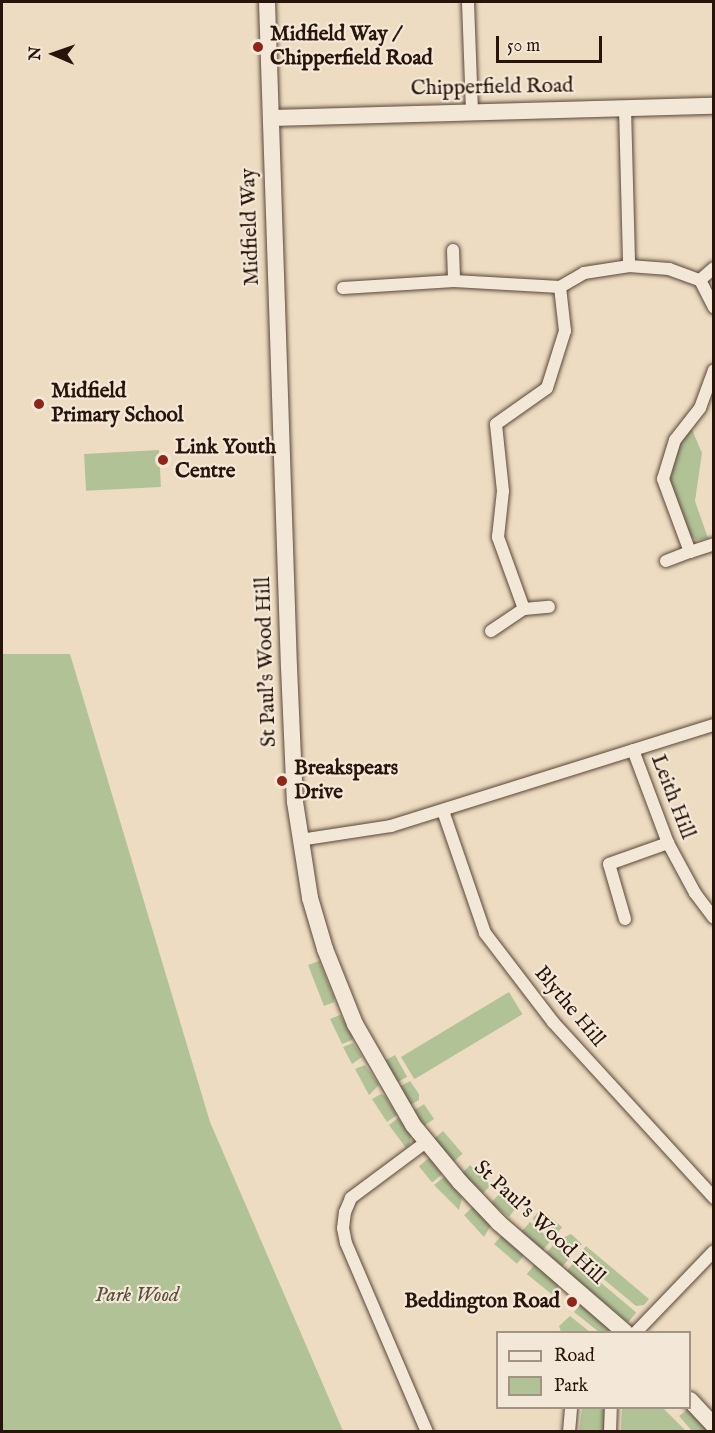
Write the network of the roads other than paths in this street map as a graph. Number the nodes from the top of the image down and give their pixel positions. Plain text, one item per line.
1 (267, 2) edge
2 (468, 2) edge
3 (714, 106) edge
4 (625, 108) junction
5 (472, 111) junction
6 (271, 118) junction
7 (453, 250) dead end
8 (629, 266) junction
9 (714, 268) edge
10 (700, 280) junction
11 (454, 281) junction
12 (560, 287) junction
13 (343, 288) dead end
14 (714, 308) edge
15 (714, 370) edge
16 (281, 452) joint
17 (714, 544) edge
18 (690, 552) junction
19 (666, 561) dead end
20 (549, 607) dead end
21 (524, 609) junction
22 (491, 631) dead end
23 (714, 725) edge
24 (633, 750) junction
25 (443, 811) junction
26 (300, 840) junction
27 (668, 843) junction
28 (714, 918) edge
29 (625, 919) dead end
30 (426, 1142) junction
31 (714, 1198) edge
32 (714, 1251) edge
33 (624, 1331) edge
34 (637, 1331) edge
35 (691, 1401) edge
36 (571, 1409) edge
37 (611, 1409) edge
38 (714, 1426) edge
39 (426, 1431) edge
40 (569, 1431) edge
41 (610, 1431) edge

1 - 6 street, Midfield Way
2 - 5 street
3 - 4 street, Chipperfield Road
4 - 5 street, Chipperfield Road
4 - 8 street
5 - 6 street, Chipperfield Road
6 - 16 street, Midfield Way
7 - 11 street
8 - 10 street
8 - 12 street
9 - 10 street
10 - 14 street
11 - 12 street
11 - 13 street
12 - 21 street
15 - 18 street
16 - 26 street, St Paul's Wood Hill
17 - 18 street
18 - 19 street
20 - 21 street
21 - 22 street
23 - 24 street
24 - 25 street
24 - 27 street, Leith Hill
25 - 26 street
25 - 31 street, Blythe Hill
26 - 30 street, St Paul's Wood Hill
27 - 28 street, Leith Hill
27 - 29 street
30 - 33 street, St Paul's Wood Hill
30 - 39 street
32 - 34 street
35 - 38 street
36 - 40 street
37 - 41 street

